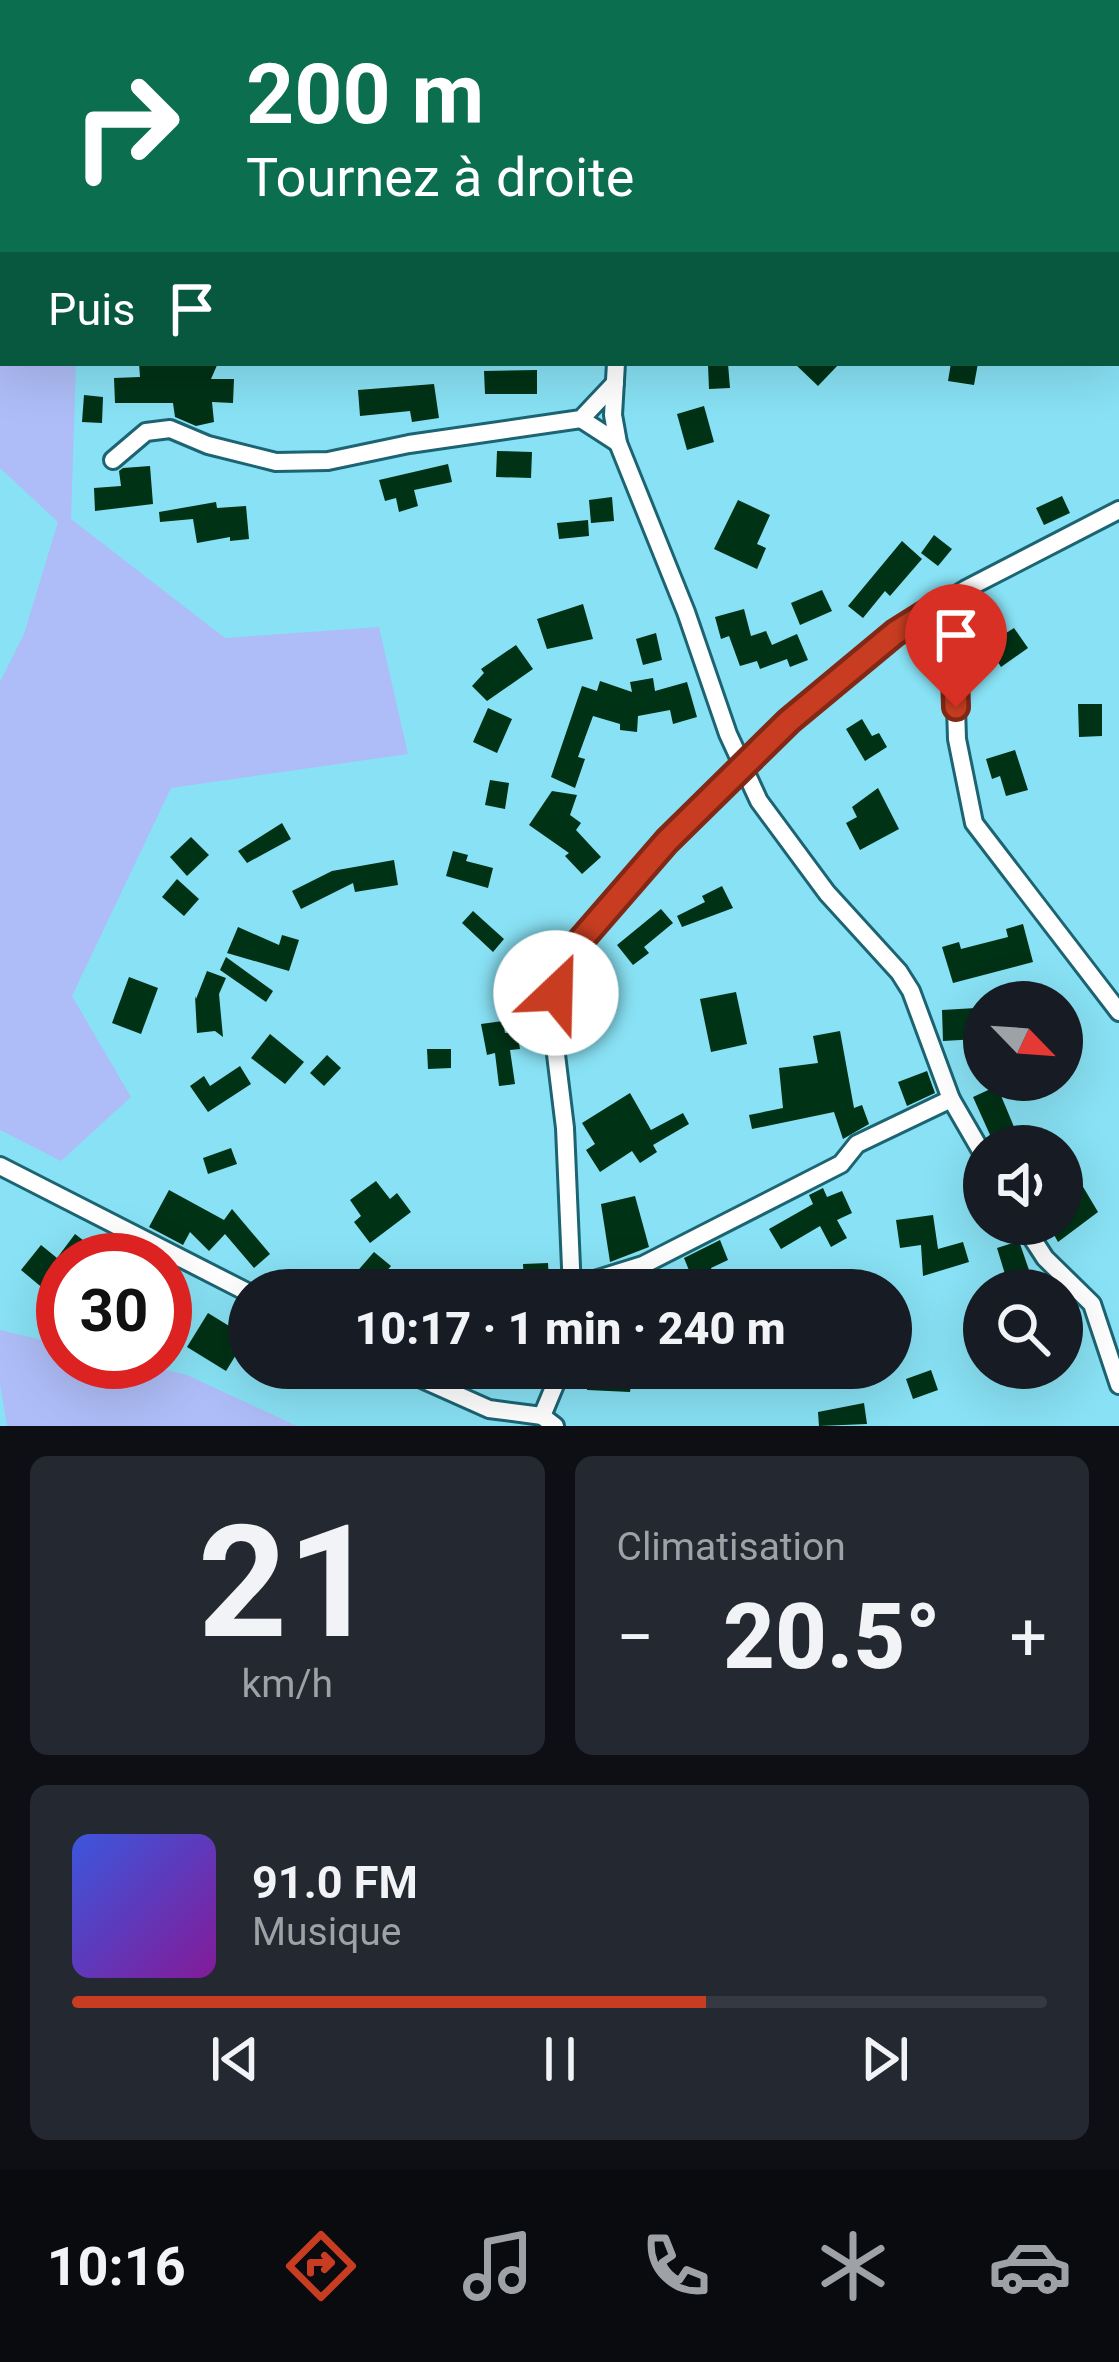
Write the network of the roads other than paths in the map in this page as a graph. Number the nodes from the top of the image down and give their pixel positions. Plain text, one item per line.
1 (616, 366) edge
2 (615, 383) junction
3 (581, 419) junction
4 (618, 443) junction
5 (113, 460) dead end
6 (1119, 510) edge
7 (930, 611) junction
8 (741, 766) junction
9 (1119, 1012) edge
10 (951, 1099) junction
11 (966, 1125) edge
12 (0, 1166) edge
13 (1037, 1245) edge
14 (571, 1269) edge
15 (631, 1269) edge
16 (228, 1282) edge
17 (1119, 1385) edge
18 (444, 1389) edge
19 (556, 1389) edge
20 (548, 1421) edge

1 - 2 street
2 - 3 street
2 - 4 street
3 - 4 street
3 - 5 street
4 - 8 street
6 - 7 street
7 - 8 street
7 - 9 street
8 - 10 street
8 - 14 street
10 - 11 street
10 - 15 street
12 - 16 street
13 - 17 street
18 - 20 street
19 - 20 street

